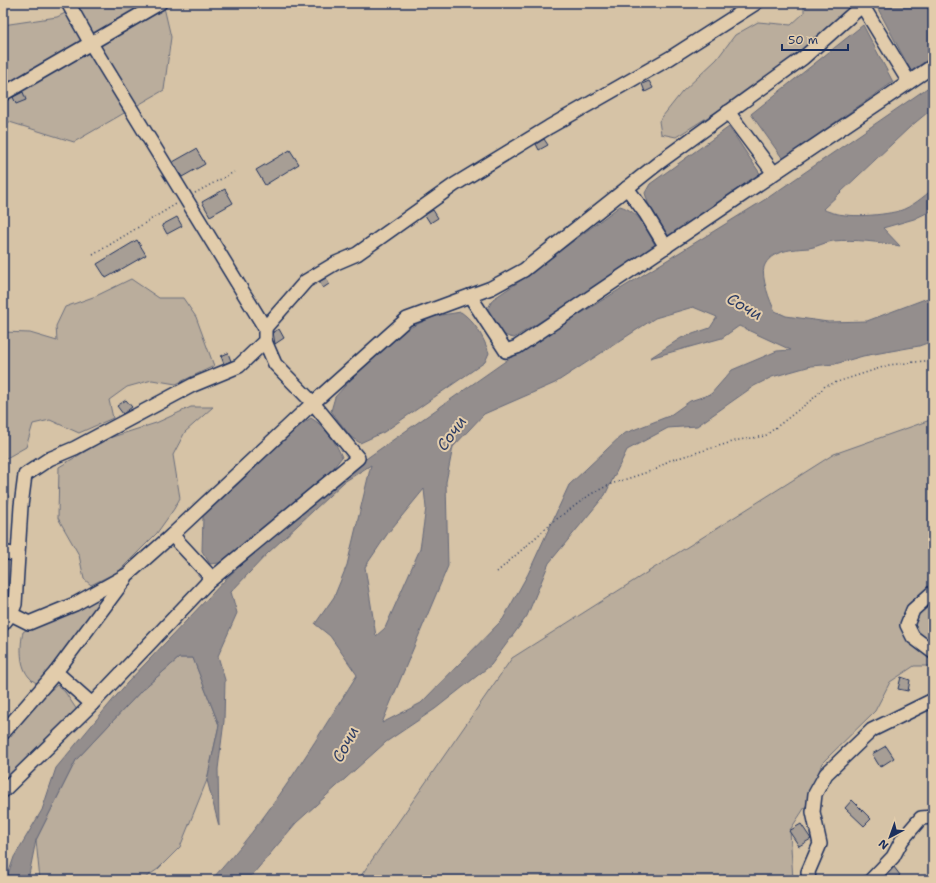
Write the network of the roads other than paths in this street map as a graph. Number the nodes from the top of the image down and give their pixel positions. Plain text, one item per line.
1 (160, 3) edge
2 (756, 3) edge
3 (70, 4) edge
4 (864, 4) edge
5 (90, 42) junction
6 (933, 66) edge
7 (909, 82) junction
8 (3, 94) edge
9 (728, 112) junction
10 (774, 172) junction
11 (627, 188) junction
12 (666, 247) junction
13 (470, 296) junction
14 (265, 335) junction
15 (313, 403) junction
16 (172, 536) junction
17 (3, 552) edge
18 (18, 555) junction
19 (128, 575) junction
20 (207, 583) junction
21 (933, 592) edge
22 (7, 619) edge
23 (933, 652) edge
24 (56, 672) junction
25 (933, 700) edge
26 (92, 704) junction
27 (3, 733) edge
28 (3, 791) edge
29 (933, 817) edge
30 (810, 879) edge
31 (871, 880) edge

1 - 5 street
2 - 14 street
3 - 5 street
4 - 7 street
4 - 9 street
5 - 8 street
5 - 14 street
6 - 7 street
7 - 10 street
9 - 10 street
9 - 11 street
10 - 12 street
11 - 12 street
11 - 13 street
12 - 13 street
13 - 15 street
14 - 15 street
14 - 18 street
15 - 16 street
15 - 20 street
16 - 19 street
16 - 20 street
17 - 18 street
18 - 22 street
19 - 22 street
19 - 24 street
20 - 26 street
21 - 23 street
24 - 26 street
24 - 27 street
25 - 30 street
26 - 28 street
29 - 31 street

